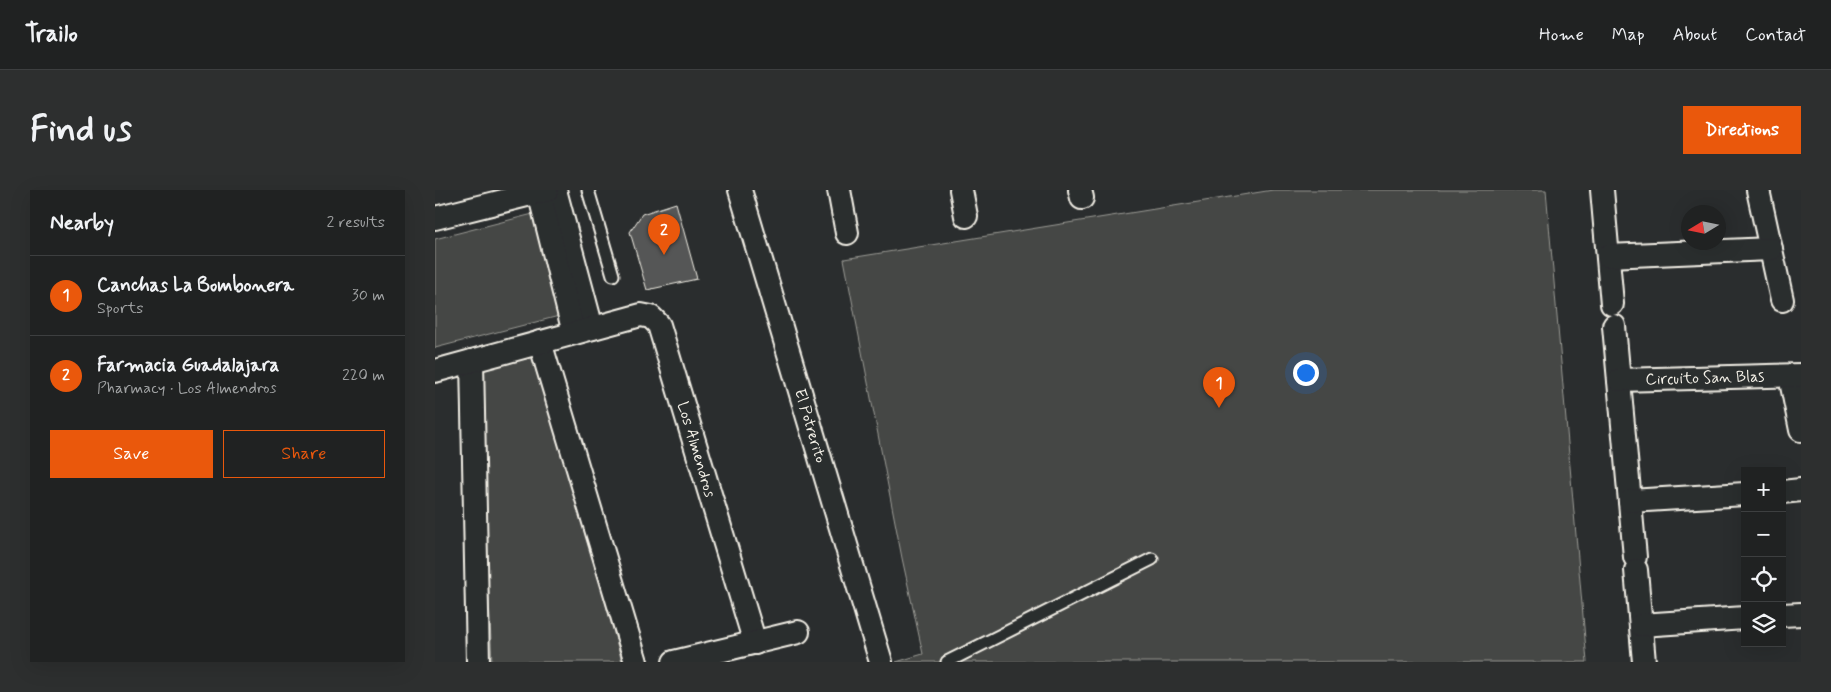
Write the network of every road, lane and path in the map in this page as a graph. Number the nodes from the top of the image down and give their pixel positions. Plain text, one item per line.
1 (588, 190) edge
2 (740, 190) edge
3 (839, 190) edge
4 (961, 190) edge
5 (1602, 190) edge
6 (1758, 190) edge
7 (547, 191) edge
8 (966, 216) dead end
9 (435, 218) edge
10 (847, 233) dead end
11 (1771, 249) junction
12 (1608, 256) junction
13 (613, 275) dead end
14 (1782, 300) dead end
15 (583, 331) junction
16 (540, 342) junction
17 (472, 361) junction
18 (435, 371) edge
19 (1796, 376) edge
20 (1619, 380) junction
21 (1801, 430) edge
22 (1801, 490) edge
23 (1786, 492) edge
24 (1741, 494) edge
25 (1630, 501) junction
26 (1152, 559) dead end
27 (1801, 614) edge
28 (1786, 615) edge
29 (1741, 618) edge
30 (1641, 625) junction
31 (798, 632) dead end
32 (755, 643) junction
33 (478, 662) edge
34 (636, 662) edge
35 (674, 662) edge
36 (881, 662) edge
37 (947, 662) edge
38 (1643, 662) edge

1 - 13 lane
2 - 36 street, El Potrerito
3 - 10 street
4 - 8 street
5 - 12 street
6 - 11 street
7 - 9 street
7 - 15 street
11 - 12 street
11 - 14 street
12 - 20 street
15 - 16 street, Los Almendros
15 - 32 street, Los Almendros
16 - 17 street, Los Almendros
16 - 34 street
17 - 18 street, Los Almendros
17 - 33 street
19 - 20 street, Circuito San Blas
19 - 21 street, Circuito San Blas
20 - 25 street
22 - 23 street
24 - 25 street
25 - 30 street
26 - 37 lane
27 - 28 street
29 - 30 street
30 - 38 street
31 - 32 street
32 - 35 street

